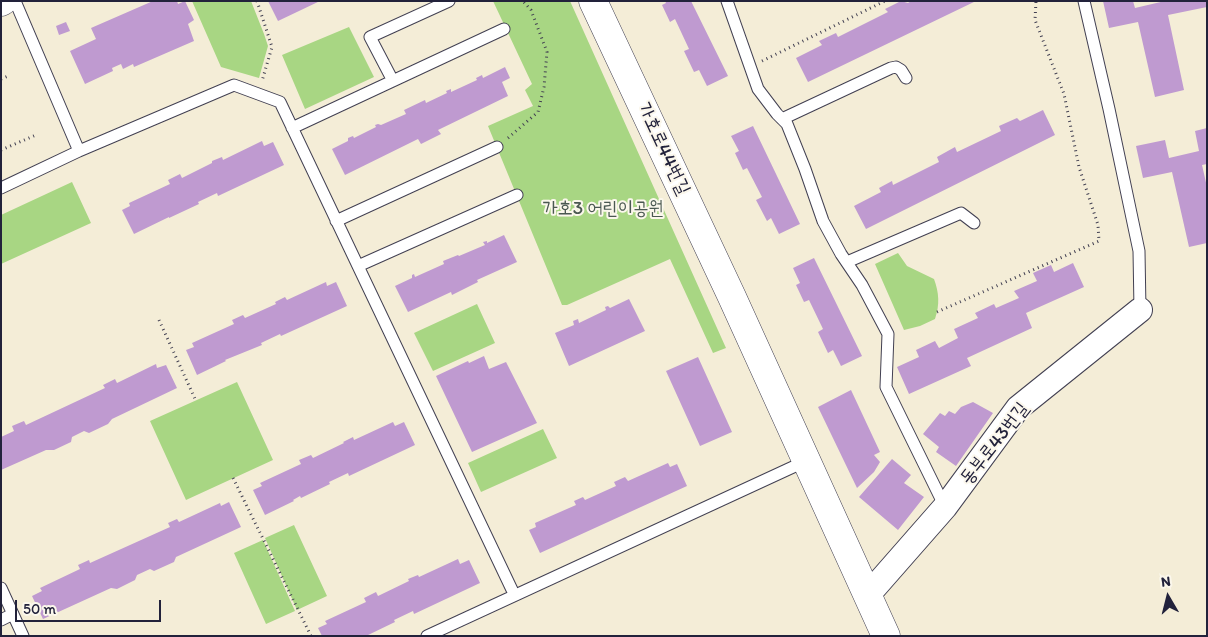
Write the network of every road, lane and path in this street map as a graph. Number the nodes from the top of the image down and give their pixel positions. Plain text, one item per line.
1 (15, 1) edge
2 (258, 1) edge
3 (449, 1) edge
4 (523, 1) edge
5 (593, 1) edge
6 (727, 1) edge
7 (885, 1) edge
8 (1036, 1) edge
9 (1084, 1) edge
10 (504, 30) dead end
11 (750, 67) junction
12 (8, 76) dead end
13 (906, 78) dead end
14 (1, 79) edge
15 (393, 81) junction
16 (258, 94) junction
17 (782, 119) junction
18 (292, 128) junction
19 (36, 134) dead end
20 (497, 147) joint
21 (1, 150) edge
22 (79, 151) junction
23 (1, 188) edge
24 (518, 195) dead end
25 (336, 221) junction
26 (974, 223) dead end
27 (847, 262) junction
28 (358, 266) junction
29 (1140, 310) joint
30 (937, 312) dead end
31 (159, 320) dead end
32 (196, 400) dead end
33 (806, 461) junction
34 (233, 478) dead end
35 (945, 507) junction
36 (1, 588) edge
37 (514, 594) junction
38 (867, 596) junction
39 (13, 614) junction
40 (1, 620) edge
41 (24, 636) edge
42 (311, 636) edge
43 (427, 636) edge
44 (886, 636) edge

1 - 22 lane
2 - 16 path
3 - 15 lane
4 - 20 path
5 - 33 street, 가호로44번길
6 - 11 lane
7 - 11 path
8 - 30 path
9 - 29 lane
10 - 15 lane
11 - 17 lane
12 - 14 path
13 - 17 lane
15 - 18 lane
16 - 18 lane
16 - 22 lane
17 - 27 lane
18 - 25 lane
19 - 21 path
20 - 25 lane
22 - 23 lane
24 - 28 lane
25 - 28 lane
26 - 27 lane
27 - 35 lane
28 - 37 lane
29 - 35 street, 동부로43번길
31 - 32 path
33 - 37 lane
33 - 38 street
34 - 42 path
35 - 38 street, 동부로43번길
36 - 39 lane
37 - 43 lane
38 - 44 street
39 - 40 lane
39 - 41 lane

